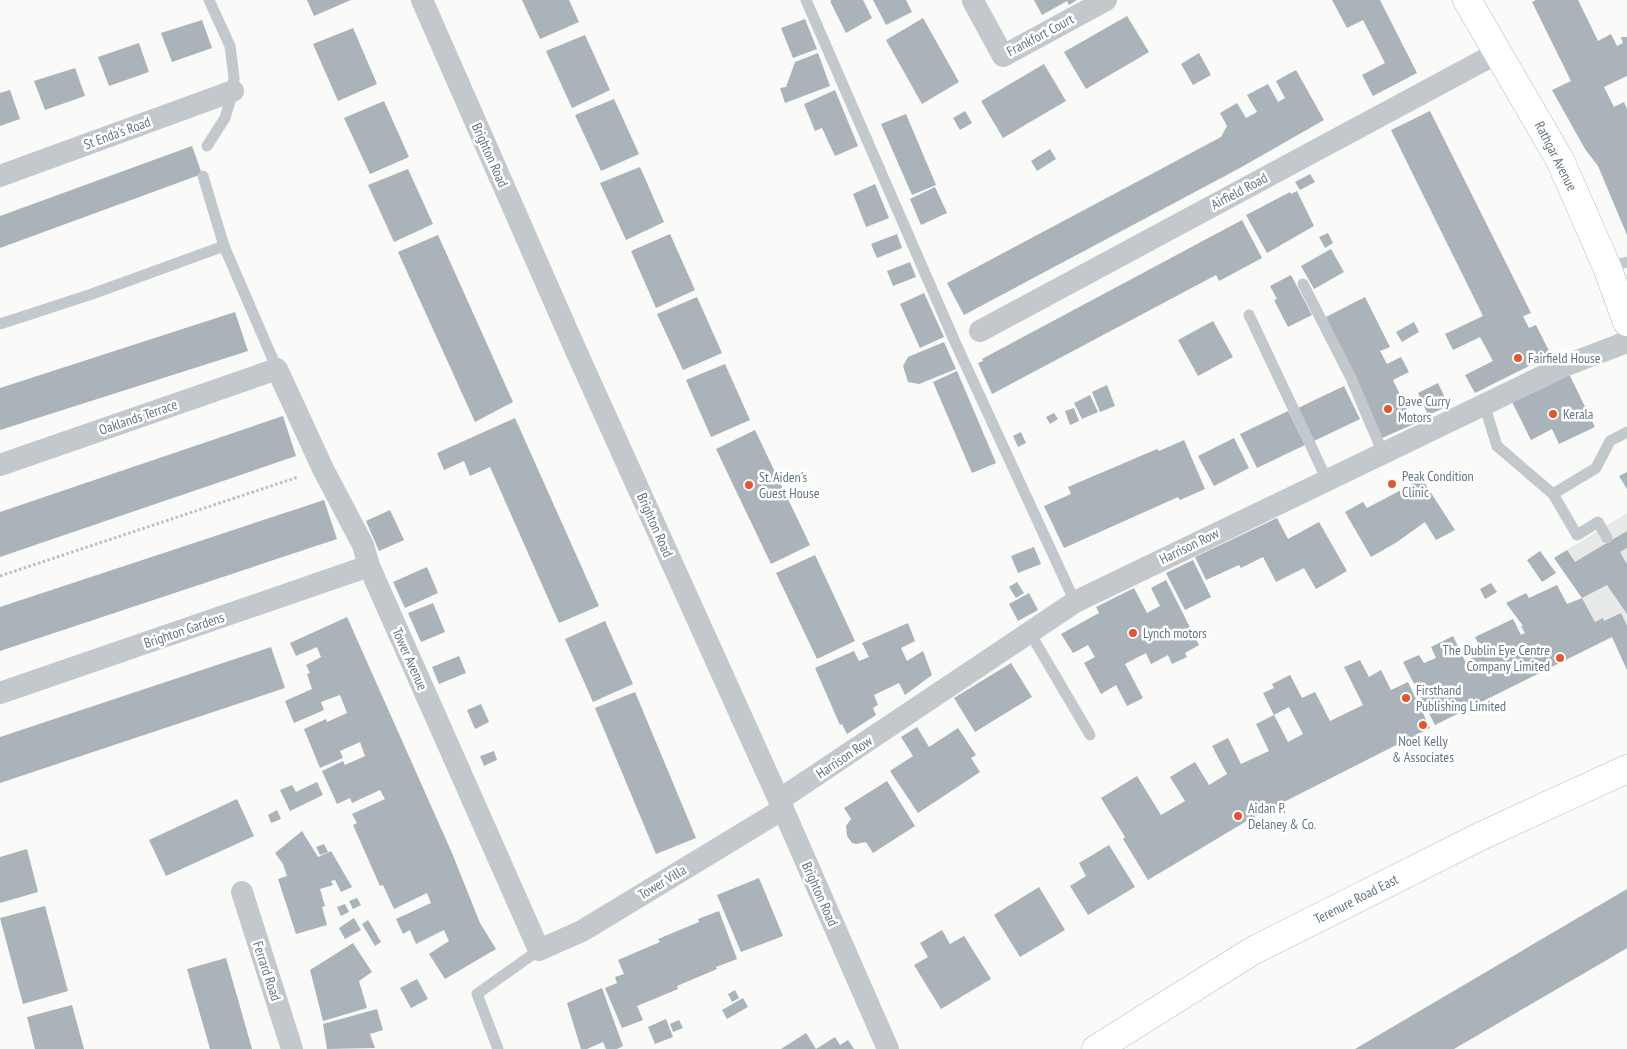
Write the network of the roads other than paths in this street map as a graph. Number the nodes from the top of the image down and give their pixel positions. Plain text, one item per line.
1 (209, 0) edge
2 (422, 0) edge
3 (806, 0) edge
4 (1106, 0) edge
5 (1468, 0) edge
6 (973, 1) edge
7 (1499, 52) junction
8 (233, 90) junction
9 (207, 146) dead end
10 (0, 176) edge
11 (203, 176) dead end
12 (224, 246) junction
13 (1617, 264) edge
14 (1303, 284) dead end
15 (1250, 315) dead end
16 (1627, 322) edge
17 (0, 324) edge
18 (980, 331) dead end
19 (1627, 342) edge
20 (277, 370) junction
21 (1484, 404) junction
22 (1627, 432) edge
23 (1383, 452) junction
24 (0, 465) edge
25 (1327, 480) junction
26 (1552, 494) junction
27 (1607, 538) dead end
28 (369, 566) junction
29 (1075, 602) junction
30 (1030, 632) junction
31 (0, 693) edge
32 (1090, 735) dead end
33 (1625, 773) edge
34 (781, 805) junction
35 (242, 892) dead end
36 (539, 950) junction
37 (292, 1049) edge
38 (498, 1049) edge
39 (888, 1049) edge
40 (1096, 1049) edge

1 - 8 lane
2 - 34 street, Brighton Road
3 - 29 lane
4 - 6 street, Frankfort Court
5 - 7 main road, Rathgar Avenue
7 - 13 main road, Rathgar Avenue
7 - 18 street, Airfield Road
8 - 9 lane
8 - 10 street, St Enda's Road
11 - 12 lane
12 - 17 lane
12 - 20 lane
13 - 16 main road, Rathgar Avenue
14 - 23 lane
15 - 25 lane
19 - 21 street, Harrison Row
20 - 24 street, Oaklands Terrace
20 - 28 street, Tower Avenue
21 - 23 street, Harrison Row
21 - 26 lane
22 - 26 lane
23 - 25 street, Harrison Row
25 - 29 street, Harrison Row
26 - 27 lane
28 - 31 street, Brighton Gardens
28 - 36 street, Tower Avenue
29 - 30 street, Harrison Row
30 - 32 lane
30 - 34 street, Harrison Row
33 - 40 main road, Terenure Road East
34 - 36 street, Tower Villa
34 - 39 street, Brighton Road
35 - 37 street, Ferrard Road
36 - 38 lane

